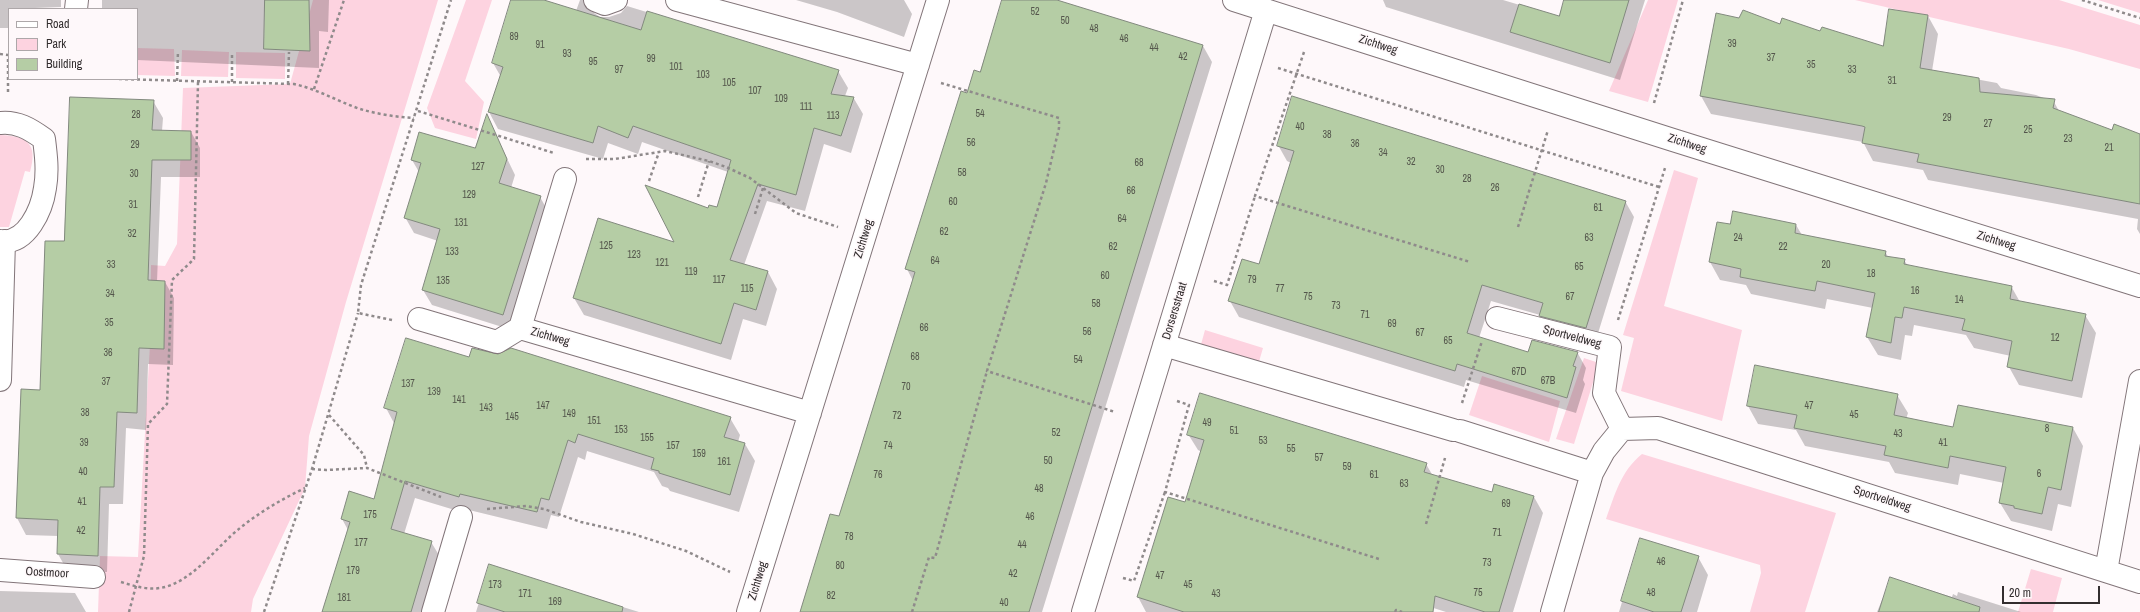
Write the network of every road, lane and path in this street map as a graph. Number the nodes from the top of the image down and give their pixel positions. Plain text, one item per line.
1 (344, 0) edge
2 (451, 0) edge
3 (594, 0) edge
4 (616, 0) edge
5 (677, 0) edge
6 (938, 0) edge
7 (1234, 0) edge
8 (1683, 0) edge
9 (2082, 0) edge
10 (1266, 10) junction
11 (2140, 18) edge
12 (1313, 25) junction
13 (178, 51) dead end
14 (232, 52) dead end
15 (289, 52) dead end
16 (1251, 59) junction
17 (918, 65) junction
18 (8, 68) edge
19 (1296, 74) junction
20 (138, 79) edge
21 (177, 81) junction
22 (935, 81) dead end
23 (198, 82) junction
24 (232, 82) junction
25 (288, 84) junction
26 (314, 89) junction
27 (1556, 102) junction
28 (418, 111) junction
29 (414, 118) junction
30 (4, 122) edge
31 (1645, 130) junction
32 (1673, 140) junction
33 (1542, 150) junction
34 (659, 152) junction
35 (560, 155) dead end
36 (581, 160) dead end
37 (709, 162) junction
38 (565, 179) dead end
39 (649, 181) dead end
40 (1659, 187) junction
41 (763, 188) junction
42 (1255, 196) junction
43 (698, 197) dead end
44 (755, 214) dead end
45 (1518, 227) dead end
46 (840, 228) dead end
47 (2, 241) edge
48 (1470, 262) dead end
49 (1186, 273) junction
50 (2140, 286) edge
51 (358, 313) junction
52 (419, 318) joint
53 (1497, 318) dead end
54 (520, 328) junction
55 (1164, 345) junction
56 (1610, 347) junction
57 (987, 371) junction
58 (0, 380) edge
59 (2140, 381) edge
60 (1150, 392) junction
61 (810, 413) junction
62 (329, 415) junction
63 (1141, 421) junction
64 (1622, 429) junction
65 (367, 468) junction
66 (312, 469) junction
67 (1592, 473) junction
68 (305, 488) junction
69 (1165, 492) junction
70 (463, 512) junction
71 (1379, 559) dead end
72 (0, 570) edge
73 (1096, 570) junction
74 (2106, 571) junction
75 (734, 574) dead end
76 (94, 577) joint
77 (2140, 582) edge
78 (135, 586) junction
79 (129, 612) edge
80 (264, 612) edge
81 (433, 612) edge
82 (748, 612) edge
83 (912, 612) edge
84 (1083, 612) edge
85 (1395, 612) edge
86 (1402, 612) edge
87 (1552, 612) edge

1 - 26 path
2 - 28 path
3 - 4 street
5 - 17 street
6 - 17 street, Zichtweg
7 - 10 street, Zichtweg
8 - 31 path
9 - 11 path
10 - 12 street, Zichtweg
10 - 16 street, Dorsersstraat
12 - 19 path
12 - 27 street, Zichtweg
13 - 21 path
14 - 24 path
15 - 25 path
16 - 19 path
16 - 49 street, Dorsersstraat
17 - 61 street, Zichtweg
18 - 30 path
19 - 33 path
19 - 42 path
20 - 21 path
21 - 23 path
22 - 57 path
23 - 24 path
23 - 78 path
24 - 25 path
25 - 26 path
26 - 29 path
27 - 31 street, Zichtweg
27 - 33 path
28 - 29 path
28 - 35 path
29 - 51 path
30 - 47 street
31 - 32 street, Zichtweg
32 - 40 path
32 - 50 street, Zichtweg
33 - 40 path
33 - 45 path
34 - 36 path
34 - 37 path
34 - 39 path
37 - 41 path
37 - 43 path
38 - 54 street, Zichtweg
40 - 56 path
41 - 44 path
41 - 46 path
42 - 48 path
42 - 49 path
47 - 58 street
49 - 55 street, Dorsersstraat
51 - 52 path
51 - 62 path
52 - 54 street, Zichtweg
53 - 56 street, Sportveldweg
54 - 61 street, Zichtweg
55 - 60 street, Dorsersstraat
55 - 67 street
56 - 64 street, Sportveldweg
57 - 63 path
57 - 83 path
59 - 74 street
60 - 63 street, Dorsersstraat
60 - 69 path
61 - 82 street, Zichtweg
62 - 65 path
62 - 66 path
63 - 73 street, Dorsersstraat
64 - 67 street
64 - 74 street, Sportveldweg
65 - 66 path
65 - 70 path
66 - 68 path
67 - 87 street
68 - 78 path
68 - 80 path
69 - 71 path
69 - 73 path
70 - 75 path
70 - 81 street
72 - 76 street, Oostmoor
73 - 84 street, Dorsersstraat
74 - 77 street, Sportveldweg
76 - 78 path
78 - 79 path
85 - 86 path

